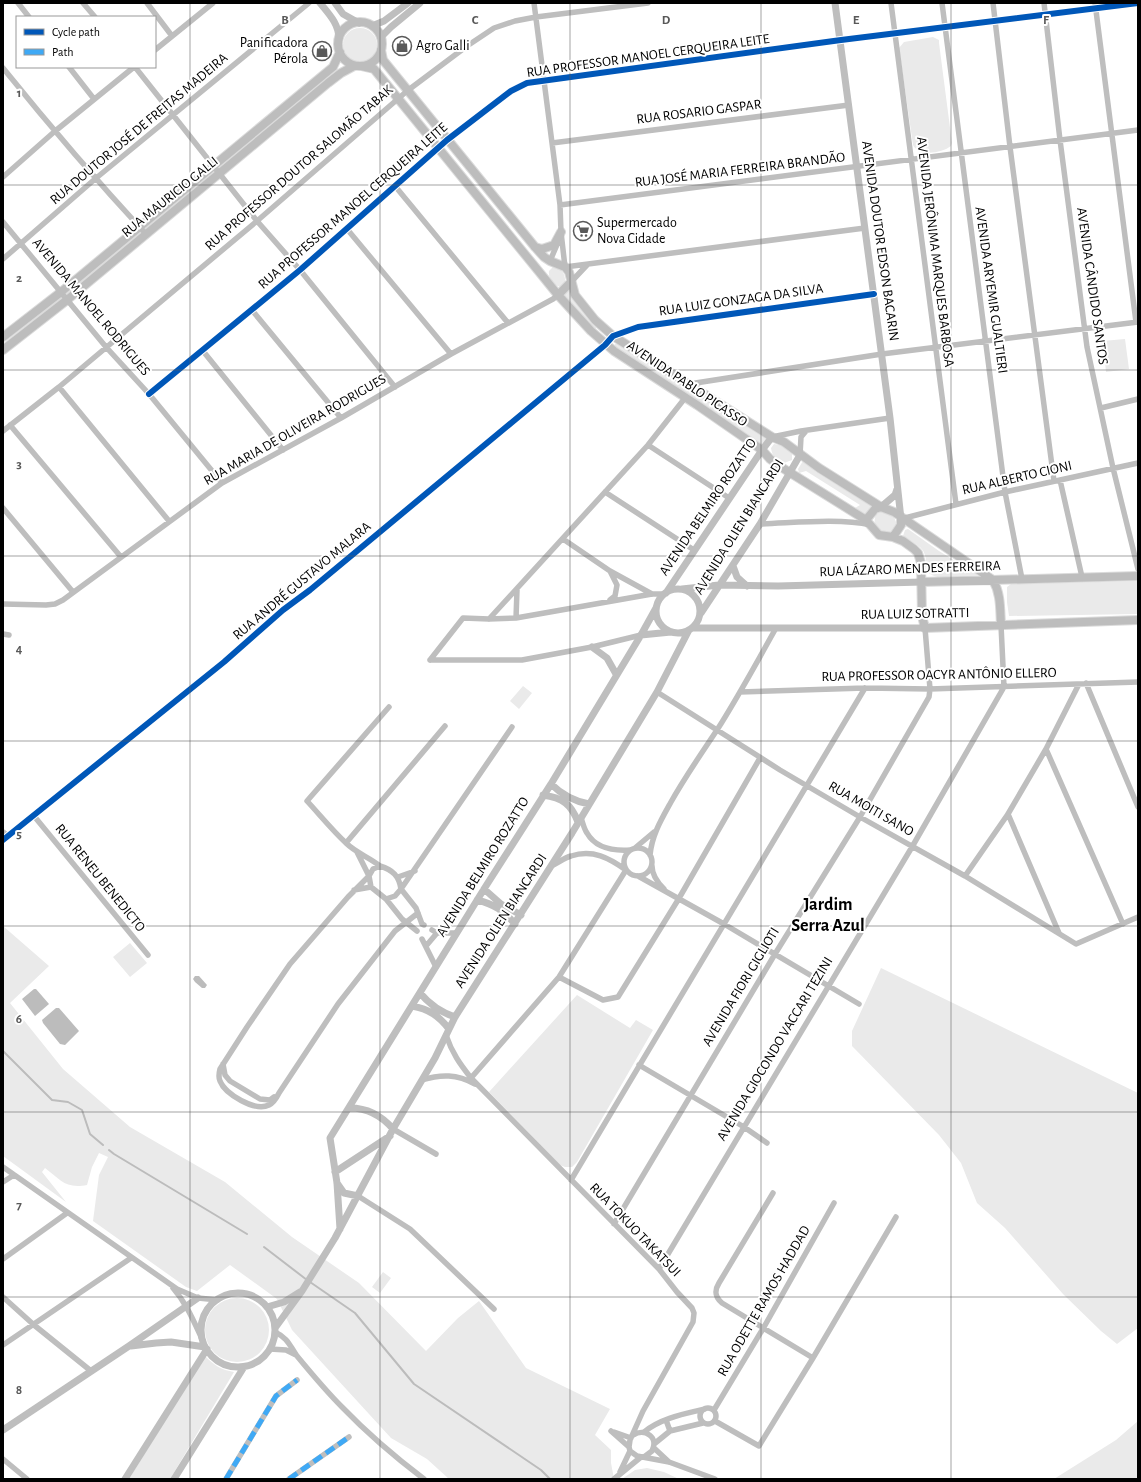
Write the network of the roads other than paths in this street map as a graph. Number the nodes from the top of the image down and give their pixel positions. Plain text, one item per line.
1 (18, 3) edge
2 (83, 3) edge
3 (147, 3) edge
4 (211, 3) edge
5 (309, 3) edge
6 (320, 3) edge
7 (335, 3) edge
8 (408, 3) edge
9 (420, 3) edge
10 (534, 3) edge
11 (648, 3) edge
12 (836, 3) edge
13 (891, 3) edge
14 (942, 3) edge
15 (993, 3) edge
16 (1044, 3) edge
17 (1138, 4) edge
18 (1095, 6) edge
19 (1046, 14) junction
20 (28, 16) edge
21 (94, 16) edge
22 (536, 18) junction
23 (995, 21) junction
24 (359, 23) junction
25 (372, 26) junction
26 (945, 27) junction
27 (895, 34) junction
28 (172, 36) junction
29 (381, 37) junction
30 (339, 39) junction
31 (840, 40) junction
32 (156, 49) edge
33 (381, 50) junction
34 (340, 52) junction
35 (358, 66) junction
36 (3, 68) edge
37 (70, 68) edge
38 (134, 68) edge
39 (136, 68) edge
40 (544, 80) junction
41 (407, 91) junction
42 (94, 99) junction
43 (398, 99) junction
44 (849, 105) junction
45 (174, 114) junction
46 (1138, 130) edge
47 (54, 132) junction
48 (1112, 133) junction
49 (447, 140) junction
50 (1060, 140) junction
51 (552, 143) junction
52 (1010, 147) junction
53 (438, 148) junction
54 (960, 153) junction
55 (911, 160) junction
56 (213, 166) junction
57 (857, 167) junction
58 (220, 174) junction
59 (3, 177) edge
60 (95, 179) junction
61 (395, 186) junction
62 (560, 206) junction
63 (258, 220) junction
64 (3, 222) edge
65 (140, 227) junction
66 (865, 228) junction
67 (347, 229) junction
68 (561, 232) junction
69 (146, 234) junction
70 (22, 243) junction
71 (535, 247) junction
72 (3, 259) edge
73 (550, 261) junction
74 (588, 265) junction
75 (565, 267) junction
76 (300, 270) junction
77 (544, 276) junction
78 (571, 282) junction
79 (61, 292) junction
80 (874, 294) junction
81 (558, 295) junction
82 (67, 300) junction
83 (251, 309) junction
84 (1137, 322) edge
85 (508, 323) junction
86 (1084, 329) junction
87 (1036, 335) junction
88 (613, 336) junction
89 (3, 337) edge
90 (986, 341) junction
91 (605, 345) junction
92 (106, 347) junction
93 (936, 348) junction
94 (3, 350) edge
95 (203, 351) junction
96 (451, 354) junction
97 (882, 354) junction
98 (688, 384) junction
99 (60, 387) junction
100 (395, 387) junction
101 (149, 394) junction
102 (685, 398) junction
103 (1138, 399) edge
104 (1101, 408) junction
105 (341, 418) junction
106 (890, 418) junction
107 (10, 425) junction
108 (3, 431) edge
109 (806, 431) junction
110 (772, 437) junction
111 (648, 445) junction
112 (283, 450) junction
113 (762, 450) junction
114 (800, 455) junction
115 (1138, 463) edge
116 (1113, 468) junction
117 (790, 473) junction
118 (1057, 481) junction
119 (222, 483) junction
120 (898, 483) junction
121 (605, 492) junction
122 (1005, 492) junction
123 (729, 498) junction
124 (956, 504) junction
125 (881, 507) junction
126 (3, 508) edge
127 (901, 519) junction
128 (169, 521) junction
129 (868, 523) junction
130 (760, 524) junction
131 (893, 537) junction
132 (562, 539) junction
133 (694, 550) junction
134 (121, 557) junction
135 (733, 566) junction
136 (1138, 569) edge
137 (610, 571) junction
138 (1138, 576) edge
139 (1082, 577) junction
140 (1022, 578) junction
141 (993, 580) junction
142 (922, 582) junction
143 (719, 585) junction
144 (747, 586) junction
145 (682, 589) junction
146 (517, 590) junction
147 (73, 592) junction
148 (665, 593) junction
149 (652, 594) junction
150 (608, 601) junction
151 (3, 604) edge
152 (656, 608) junction
153 (700, 614) junction
154 (516, 618) junction
155 (488, 619) junction
156 (1138, 620) edge
157 (1001, 625) junction
158 (776, 628) junction
159 (925, 628) junction
160 (691, 629) junction
161 (671, 632) junction
162 (641, 635) junction
163 (592, 647) junction
164 (616, 674) junction
165 (1138, 682) edge
166 (1086, 683) junction
167 (1079, 684) junction
168 (1004, 687) junction
169 (865, 688) junction
170 (930, 689) junction
171 (657, 692) junction
172 (740, 692) junction
173 (389, 707) dead end
174 (445, 726) dead end
175 (512, 727) dead end
176 (717, 730) junction
177 (1046, 749) junction
178 (760, 758) junction
179 (550, 784) junction
180 (807, 785) junction
181 (543, 795) junction
182 (589, 804) junction
183 (1138, 807) edge
184 (1008, 814) junction
185 (34, 816) junction
186 (860, 817) junction
187 (580, 820) junction
188 (656, 830) junction
189 (4, 836) edge
190 (346, 843) junction
191 (912, 847) junction
192 (632, 849) junction
193 (357, 852) junction
194 (650, 855) junction
195 (652, 864) junction
196 (380, 866) junction
197 (552, 866) junction
198 (415, 870) junction
199 (626, 870) junction
200 (369, 876) junction
201 (638, 876) junction
202 (965, 876) junction
203 (398, 877) junction
204 (371, 887) junction
205 (401, 889) junction
206 (484, 889) junction
207 (354, 890) junction
208 (668, 894) junction
209 (386, 899) junction
210 (477, 900) junction
211 (678, 900) junction
212 (418, 914) junction
213 (521, 915) junction
214 (1138, 917) edge
215 (407, 923) junction
216 (515, 924) junction
217 (724, 924) junction
218 (1123, 924) junction
219 (424, 926) dead end
220 (417, 932) dead end
221 (457, 933) junction
222 (1059, 933) junction
223 (422, 939) dead end
224 (426, 946) junction
225 (775, 954) junction
226 (148, 955) dead end
227 (436, 967) junction
228 (559, 977) junction
229 (828, 986) junction
230 (420, 993) junction
231 (859, 1004) dead end
232 (412, 1006) junction
233 (455, 1016) junction
234 (448, 1032) junction
235 (223, 1063) junction
236 (639, 1065) junction
237 (471, 1078) junction
238 (422, 1080) junction
239 (479, 1086) junction
240 (279, 1093) junction
241 (691, 1096) junction
242 (350, 1108) junction
243 (744, 1127) junction
244 (394, 1129) junction
245 (390, 1136) junction
246 (767, 1143) dead end
247 (436, 1154) dead end
248 (3, 1167) edge
249 (335, 1172) junction
250 (14, 1175) junction
251 (571, 1180) junction
252 (3, 1182) edge
253 (337, 1183) junction
254 (773, 1193) dead end
255 (358, 1196) junction
256 (834, 1203) dead end
257 (67, 1213) junction
258 (896, 1217) dead end
259 (614, 1224) junction
260 (340, 1229) junction
261 (131, 1258) junction
262 (3, 1259) edge
263 (659, 1269) junction
264 (168, 1282) junction
265 (303, 1290) junction
266 (3, 1297) edge
267 (198, 1298) junction
268 (218, 1300) junction
269 (186, 1307) junction
270 (267, 1308) junction
271 (494, 1309) dead end
272 (34, 1324) junction
273 (764, 1327) junction
274 (275, 1330) junction
275 (3, 1345) edge
276 (129, 1346) junction
277 (205, 1346) junction
278 (270, 1349) junction
279 (296, 1355) junction
280 (813, 1358) junction
281 (244, 1366) junction
282 (91, 1371) junction
283 (297, 1380) dead end
284 (705, 1409) junction
285 (714, 1410) junction
286 (643, 1411) junction
287 (666, 1420) junction
288 (715, 1421) junction
289 (703, 1423) junction
290 (3, 1430) edge
291 (670, 1431) junction
292 (643, 1432) junction
293 (632, 1436) junction
294 (349, 1437) dead end
295 (654, 1446) junction
296 (630, 1449) junction
297 (642, 1457) junction
298 (3, 1459) edge
299 (669, 1462) junction
300 (619, 1474) junction
301 (27, 1479) edge
302 (125, 1479) edge
303 (174, 1479) edge
304 (226, 1479) edge
305 (289, 1479) edge
306 (424, 1479) edge
307 (614, 1479) edge
308 (715, 1479) edge

1 - 20 street
2 - 21 street
3 - 28 street
4 - 28 street
5 - 45 street, RUA DOUTOR JOSÉ DE FREITAS MADEIRA
6 - 30 street
7 - 24 street
8 - 25 street
9 - 29 street
10 - 22 street
11 - 22 street, RUA PROFESSOR DOUTOR SALOMÃO TABAK
12 - 31 street, AVENIDA DOUTOR EDSON BACARIN
13 - 27 street, AVENIDA JERÔNIMA MARQUES BARBOSA
14 - 26 street, AVENIDA ARYEMIR GUALTIERI
15 - 23 street
16 - 19 street, AVENIDA CÂNDIDO SANTOS
17 - 18 street, RUA PROFESSOR MANOEL CERQUEIRA LEITE
18 - 19 street, RUA PROFESSOR MANOEL CERQUEIRA LEITE
18 - 48 street
19 - 23 street, RUA PROFESSOR MANOEL CERQUEIRA LEITE
19 - 50 street, AVENIDA CÂNDIDO SANTOS
22 - 40 street
22 - 41 street, RUA PROFESSOR DOUTOR SALOMÃO TABAK
23 - 26 street, RUA PROFESSOR MANOEL CERQUEIRA LEITE
23 - 52 street
24 - 25 main road
24 - 30 main road
25 - 29 main road
26 - 27 street, RUA PROFESSOR MANOEL CERQUEIRA LEITE
26 - 54 street, AVENIDA ARYEMIR GUALTIERI
27 - 31 street, RUA PROFESSOR MANOEL CERQUEIRA LEITE
27 - 55 street, AVENIDA JERÔNIMA MARQUES BARBOSA
28 - 32 street
29 - 33 main road
30 - 34 main road
31 - 40 street, RUA PROFESSOR MANOEL CERQUEIRA LEITE
31 - 44 street, AVENIDA DOUTOR EDSON BACARIN
33 - 35 main road
33 - 41 main road
34 - 35 main road
34 - 56 main road, RUA MAURICIO GALLI
35 - 43 main road, AVENIDA PABLO PICASSO
35 - 58 main road, RUA MAURICIO GALLI
36 - 47 street
37 - 42 street
38 - 42 street
39 - 45 street
40 - 49 street, RUA PROFESSOR MANOEL CERQUEIRA LEITE
40 - 51 street
41 - 43 street, RUA PROFESSOR DOUTOR SALOMÃO TABAK
41 - 49 main road
42 - 47 street
43 - 53 main road, AVENIDA PABLO PICASSO
43 - 63 street, RUA PROFESSOR DOUTOR SALOMÃO TABAK
44 - 51 street, RUA ROSARIO GASPAR
44 - 57 street, AVENIDA DOUTOR EDSON BACARIN
45 - 56 street
45 - 60 street, RUA DOUTOR JOSÉ DE FREITAS MADEIRA
46 - 48 street, RUA JOSÉ MARIA FERREIRA BRANDÃO
47 - 59 street
47 - 60 street
48 - 50 street, RUA JOSÉ MARIA FERREIRA BRANDÃO
48 - 84 street
49 - 53 street, RUA PROFESSOR MANOEL CERQUEIRA LEITE
49 - 71 main road
50 - 52 street, RUA JOSÉ MARIA FERREIRA BRANDÃO
50 - 86 street, AVENIDA CÂNDIDO SANTOS
51 - 62 street
52 - 54 street, RUA JOSÉ MARIA FERREIRA BRANDÃO
52 - 87 street
53 - 61 street, RUA PROFESSOR MANOEL CERQUEIRA LEITE
53 - 77 main road, AVENIDA PABLO PICASSO
54 - 55 street, RUA JOSÉ MARIA FERREIRA BRANDÃO
54 - 90 street, AVENIDA ARYEMIR GUALTIERI
55 - 57 street, RUA JOSÉ MARIA FERREIRA BRANDÃO
55 - 93 street, AVENIDA JERÔNIMA MARQUES BARBOSA
56 - 58 street
56 - 65 main road, RUA MAURICIO GALLI
57 - 62 street, RUA JOSÉ MARIA FERREIRA BRANDÃO
57 - 66 street, AVENIDA DOUTOR EDSON BACARIN
58 - 63 street
58 - 69 main road, RUA MAURICIO GALLI
60 - 65 street
60 - 70 street, RUA DOUTOR JOSÉ DE FREITAS MADEIRA
61 - 67 street, RUA PROFESSOR MANOEL CERQUEIRA LEITE
61 - 85 street
62 - 68 street
63 - 76 street
63 - 92 street, RUA PROFESSOR DOUTOR SALOMÃO TABAK
64 - 70 street, AVENIDA MANOEL RODRIGUES
65 - 69 street
65 - 79 main road, RUA MAURICIO GALLI
66 - 74 street
66 - 80 street, AVENIDA DOUTOR EDSON BACARIN
67 - 76 street, RUA PROFESSOR MANOEL CERQUEIRA LEITE
67 - 96 street
68 - 71 main road
68 - 73 street
68 - 75 street
69 - 82 main road, RUA MAURICIO GALLI
70 - 72 street, RUA DOUTOR JOSÉ DE FREITAS MADEIRA
70 - 79 street, AVENIDA MANOEL RODRIGUES
71 - 73 main road
73 - 75 main road
73 - 77 main road
74 - 75 street
74 - 78 street
75 - 78 main road, AVENIDA PABLO PICASSO
76 - 83 street, RUA PROFESSOR MANOEL CERQUEIRA LEITE
76 - 100 street
77 - 81 main road, AVENIDA PABLO PICASSO
78 - 81 main road
78 - 88 main road, AVENIDA PABLO PICASSO
79 - 82 street, AVENIDA MANOEL RODRIGUES
79 - 89 main road, RUA MAURICIO GALLI
80 - 88 street, RUA LUIZ GONZAGA DA SILVA
80 - 97 street, AVENIDA DOUTOR EDSON BACARIN
81 - 85 street, RUA MARIA DE OLIVEIRA RODRIGUES
81 - 91 main road, AVENIDA PABLO PICASSO
82 - 92 street, AVENIDA MANOEL RODRIGUES
82 - 94 main road, RUA MAURICIO GALLI
83 - 95 street, RUA PROFESSOR MANOEL CERQUEIRA LEITE
83 - 105 street
84 - 86 street
85 - 96 street, RUA MARIA DE OLIVEIRA RODRIGUES
86 - 87 street
86 - 104 street, AVENIDA CÂNDIDO SANTOS
87 - 90 street
87 - 118 street
88 - 91 street, RUA ANDRÉ GUSTAVO MALARA
88 - 98 main road, AVENIDA PABLO PICASSO
90 - 93 street
90 - 122 street, AVENIDA ARYEMIR GUALTIERI
91 - 102 main road, AVENIDA PABLO PICASSO
91 - 185 street, RUA ANDRÉ GUSTAVO MALARA
92 - 99 street, RUA PROFESSOR DOUTOR SALOMÃO TABAK
92 - 101 street, AVENIDA MANOEL RODRIGUES
93 - 97 street
93 - 124 street, AVENIDA JERÔNIMA MARQUES BARBOSA
95 - 101 street, RUA PROFESSOR MANOEL CERQUEIRA LEITE
95 - 112 street
96 - 100 street, RUA MARIA DE OLIVEIRA RODRIGUES
97 - 98 street
97 - 106 street, AVENIDA DOUTOR EDSON BACARIN
98 - 110 main road, AVENIDA PABLO PICASSO
99 - 107 street, RUA PROFESSOR DOUTOR SALOMÃO TABAK
99 - 128 street
100 - 105 street, RUA MARIA DE OLIVEIRA RODRIGUES
101 - 119 street, AVENIDA MANOEL RODRIGUES
102 - 111 street
102 - 113 main road, AVENIDA PABLO PICASSO
103 - 104 street
104 - 116 street, AVENIDA CÂNDIDO SANTOS
105 - 112 street, RUA MARIA DE OLIVEIRA RODRIGUES
106 - 109 street
106 - 120 street, AVENIDA DOUTOR EDSON BACARIN
107 - 108 street, RUA PROFESSOR DOUTOR SALOMÃO TABAK
107 - 134 street
109 - 110 street
109 - 114 street
110 - 113 street, AVENIDA BELMIRO ROZATTO
110 - 114 main road, AVENIDA PABLO PICASSO
111 - 121 street
111 - 123 street
112 - 119 street, RUA MARIA DE OLIVEIRA RODRIGUES
113 - 117 main road, AVENIDA PABLO PICASSO
113 - 123 street, AVENIDA BELMIRO ROZATTO
114 - 117 street, AVENIDA OLIEN BIANCARDI
114 - 125 main road, AVENIDA PABLO PICASSO
115 - 116 street, RUA ALBERTO CIONI
116 - 118 street, RUA ALBERTO CIONI
116 - 136 street, AVENIDA CÂNDIDO SANTOS
117 - 129 main road, AVENIDA PABLO PICASSO
117 - 130 street, AVENIDA OLIEN BIANCARDI
118 - 122 street, RUA ALBERTO CIONI
118 - 139 street
119 - 128 street, RUA MARIA DE OLIVEIRA RODRIGUES
120 - 125 street
120 - 127 street, AVENIDA DOUTOR EDSON BACARIN
121 - 132 street
121 - 133 street
122 - 124 street, RUA ALBERTO CIONI
122 - 140 street, AVENIDA ARYEMIR GUALTIERI
123 - 133 street, AVENIDA BELMIRO ROZATTO
124 - 127 street, RUA ALBERTO CIONI
125 - 127 main road, AVENIDA PABLO PICASSO
125 - 129 main road
126 - 147 street
127 - 131 main road
127 - 141 main road, AVENIDA PABLO PICASSO
128 - 134 street, RUA MARIA DE OLIVEIRA RODRIGUES
129 - 130 street
129 - 131 main road, AVENIDA PABLO PICASSO
130 - 135 street, AVENIDA OLIEN BIANCARDI
131 - 142 main road, AVENIDA PABLO PICASSO
132 - 137 street
132 - 146 street
133 - 148 street, AVENIDA BELMIRO ROZATTO
134 - 147 street, RUA MARIA DE OLIVEIRA RODRIGUES
135 - 143 street, AVENIDA OLIEN BIANCARDI
135 - 144 street
137 - 149 street
137 - 150 street
138 - 139 main road, RUA LÁZARO MENDES FERREIRA
139 - 140 main road, RUA LÁZARO MENDES FERREIRA
140 - 141 main road, RUA LÁZARO MENDES FERREIRA
141 - 142 main road, RUA LÁZARO MENDES FERREIRA
141 - 157 main road
142 - 144 street, RUA LÁZARO MENDES FERREIRA
142 - 159 main road, AVENIDA FIORI GIGLIOTI
143 - 144 street, RUA LÁZARO MENDES FERREIRA
143 - 145 street, RUA LÁZARO MENDES FERREIRA
143 - 153 street, AVENIDA OLIEN BIANCARDI
145 - 148 street
145 - 153 street
146 - 154 street
146 - 155 street
147 - 151 street, RUA MARIA DE OLIVEIRA RODRIGUES
148 - 149 street
148 - 152 street
149 - 150 street
150 - 154 street
152 - 161 street
152 - 162 street, AVENIDA BELMIRO ROZATTO
153 - 160 street
154 - 155 street
155 - 163 street
156 - 157 main road, RUA LUIZ SOTRATTI
157 - 159 main road, RUA LUIZ SOTRATTI
157 - 168 street
158 - 159 street, RUA LUIZ SOTRATTI
158 - 160 street, RUA LUIZ SOTRATTI
158 - 172 street
159 - 170 street, AVENIDA FIORI GIGLIOTI
160 - 161 street
160 - 171 street, AVENIDA OLIEN BIANCARDI
161 - 162 street
162 - 163 street
162 - 164 street, AVENIDA BELMIRO ROZATTO
163 - 164 street
164 - 179 street, AVENIDA BELMIRO ROZATTO
165 - 166 street, RUA PROFESSOR OACYR ANTÔNIO ELLERO
166 - 167 street, RUA PROFESSOR OACYR ANTÔNIO ELLERO
166 - 183 street
167 - 168 street, RUA PROFESSOR OACYR ANTÔNIO ELLERO
167 - 177 street
168 - 170 street, RUA PROFESSOR OACYR ANTÔNIO ELLERO
168 - 191 street, AVENIDA GIOCONDO VACCARI TEZINI
169 - 170 street, RUA PROFESSOR OACYR ANTÔNIO ELLERO
169 - 172 street, RUA PROFESSOR OACYR ANTÔNIO ELLERO
169 - 180 street
170 - 186 street, AVENIDA FIORI GIGLIOTI
171 - 176 street, RUA MOITI SANO
171 - 182 street, AVENIDA OLIEN BIANCARDI
172 - 176 street
173 - 190 street
174 - 190 street
175 - 198 street
176 - 178 street, RUA MOITI SANO
176 - 188 street
177 - 184 street
177 - 218 street
178 - 180 street, RUA MOITI SANO
178 - 211 street
179 - 181 street, AVENIDA BELMIRO ROZATTO
179 - 182 street
180 - 186 street, RUA MOITI SANO
180 - 217 street
181 - 187 street
181 - 206 street, AVENIDA BELMIRO ROZATTO
182 - 187 street, AVENIDA OLIEN BIANCARDI
184 - 202 street
184 - 222 street
185 - 189 street, RUA ANDRÉ GUSTAVO MALARA
185 - 226 street, RUA RENEU BENEDICTO
186 - 191 street, RUA MOITI SANO
186 - 225 street, AVENIDA FIORI GIGLIOTI
187 - 192 street
187 - 197 street, AVENIDA OLIEN BIANCARDI
188 - 192 street
188 - 194 street
190 - 193 street
191 - 202 street, RUA MOITI SANO
191 - 229 street, AVENIDA GIOCONDO VACCARI TEZINI
192 - 194 street
192 - 199 street
193 - 196 street
193 - 200 street
194 - 195 street
195 - 201 street
195 - 208 street
196 - 200 street
196 - 203 street
197 - 199 street
197 - 213 street, AVENIDA OLIEN BIANCARDI
198 - 203 street
198 - 205 street
199 - 201 street
199 - 228 street
200 - 204 street
200 - 207 street
201 - 208 street
202 - 222 street, RUA MOITI SANO
203 - 205 street
204 - 207 street
204 - 209 street
205 - 209 street
205 - 212 street
206 - 210 street, AVENIDA BELMIRO ROZATTO
206 - 213 street
207 - 235 street
208 - 211 street
209 - 215 street
210 - 216 street
210 - 221 street, AVENIDA BELMIRO ROZATTO
211 - 217 street
211 - 228 street
212 - 215 street
212 - 219 street
213 - 216 street, AVENIDA OLIEN BIANCARDI
214 - 218 street
215 - 220 street
215 - 240 street
216 - 233 street, AVENIDA OLIEN BIANCARDI
217 - 225 street
217 - 236 street
218 - 222 street, RUA MOITI SANO
221 - 224 street
221 - 227 street, AVENIDA BELMIRO ROZATTO
223 - 224 street
224 - 227 street
225 - 229 street
225 - 241 street, AVENIDA FIORI GIGLIOTI
227 - 230 street, AVENIDA BELMIRO ROZATTO
228 - 237 street
229 - 231 street
229 - 243 street, AVENIDA GIOCONDO VACCARI TEZINI
230 - 232 street, AVENIDA BELMIRO ROZATTO
230 - 233 street
232 - 234 street
232 - 242 street, AVENIDA BELMIRO ROZATTO
233 - 234 street, AVENIDA OLIEN BIANCARDI
234 - 237 street, RUA TOKUO TAKATSUI
234 - 238 street, AVENIDA OLIEN BIANCARDI
235 - 240 street
235 - 240 street
236 - 241 street
236 - 251 street
237 - 239 street, RUA TOKUO TAKATSUI
238 - 239 street, RUA TOKUO TAKATSUI
238 - 244 street, AVENIDA OLIEN BIANCARDI
239 - 251 street, RUA TOKUO TAKATSUI
241 - 243 street
241 - 259 street, AVENIDA FIORI GIGLIOTI
242 - 244 street
242 - 249 street, AVENIDA BELMIRO ROZATTO
243 - 246 street
243 - 263 street, AVENIDA GIOCONDO VACCARI TEZINI
244 - 245 street, AVENIDA OLIEN BIANCARDI
244 - 247 street
245 - 249 street
245 - 255 street, AVENIDA OLIEN BIANCARDI
248 - 250 street
249 - 253 street
250 - 252 street
250 - 257 street
251 - 259 street, RUA TOKUO TAKATSUI
253 - 255 street
253 - 260 street
254 - 273 street
255 - 260 street, AVENIDA OLIEN BIANCARDI
255 - 271 street
256 - 273 street, RUA ODETTE RAMOS HADDAD
257 - 261 street
257 - 262 street
258 - 280 street
259 - 263 street, RUA TOKUO TAKATSUI
260 - 265 street, AVENIDA OLIEN BIANCARDI
261 - 264 street
261 - 272 street
263 - 286 street, RUA TOKUO TAKATSUI
264 - 267 street
264 - 269 street
265 - 270 street, AVENIDA OLIEN BIANCARDI
265 - 274 street, AVENIDA OLIEN BIANCARDI
266 - 272 street
267 - 268 street
267 - 269 street
268 - 270 street
268 - 277 street
269 - 276 street
269 - 277 street
270 - 274 street
272 - 275 street
272 - 282 street
273 - 280 street
273 - 285 street, RUA ODETTE RAMOS HADDAD
274 - 278 street
274 - 279 street
276 - 277 street
276 - 282 street
277 - 281 street
277 - 302 street
278 - 279 street
278 - 281 street
279 - 306 street
280 - 288 street
281 - 303 street
282 - 290 street
283 - 304 street
284 - 285 street
284 - 287 street
284 - 289 street
285 - 288 street
286 - 292 street
286 - 293 street, RUA TOKUO TAKATSUI
287 - 291 street
287 - 292 street
288 - 289 street
289 - 291 street
291 - 295 street
292 - 293 street
292 - 295 street
293 - 296 street
293 - 296 street
294 - 305 street
295 - 297 street
295 - 299 street
296 - 297 street
296 - 300 street
297 - 299 street
297 - 300 street
298 - 301 street
299 - 308 street
300 - 307 street

